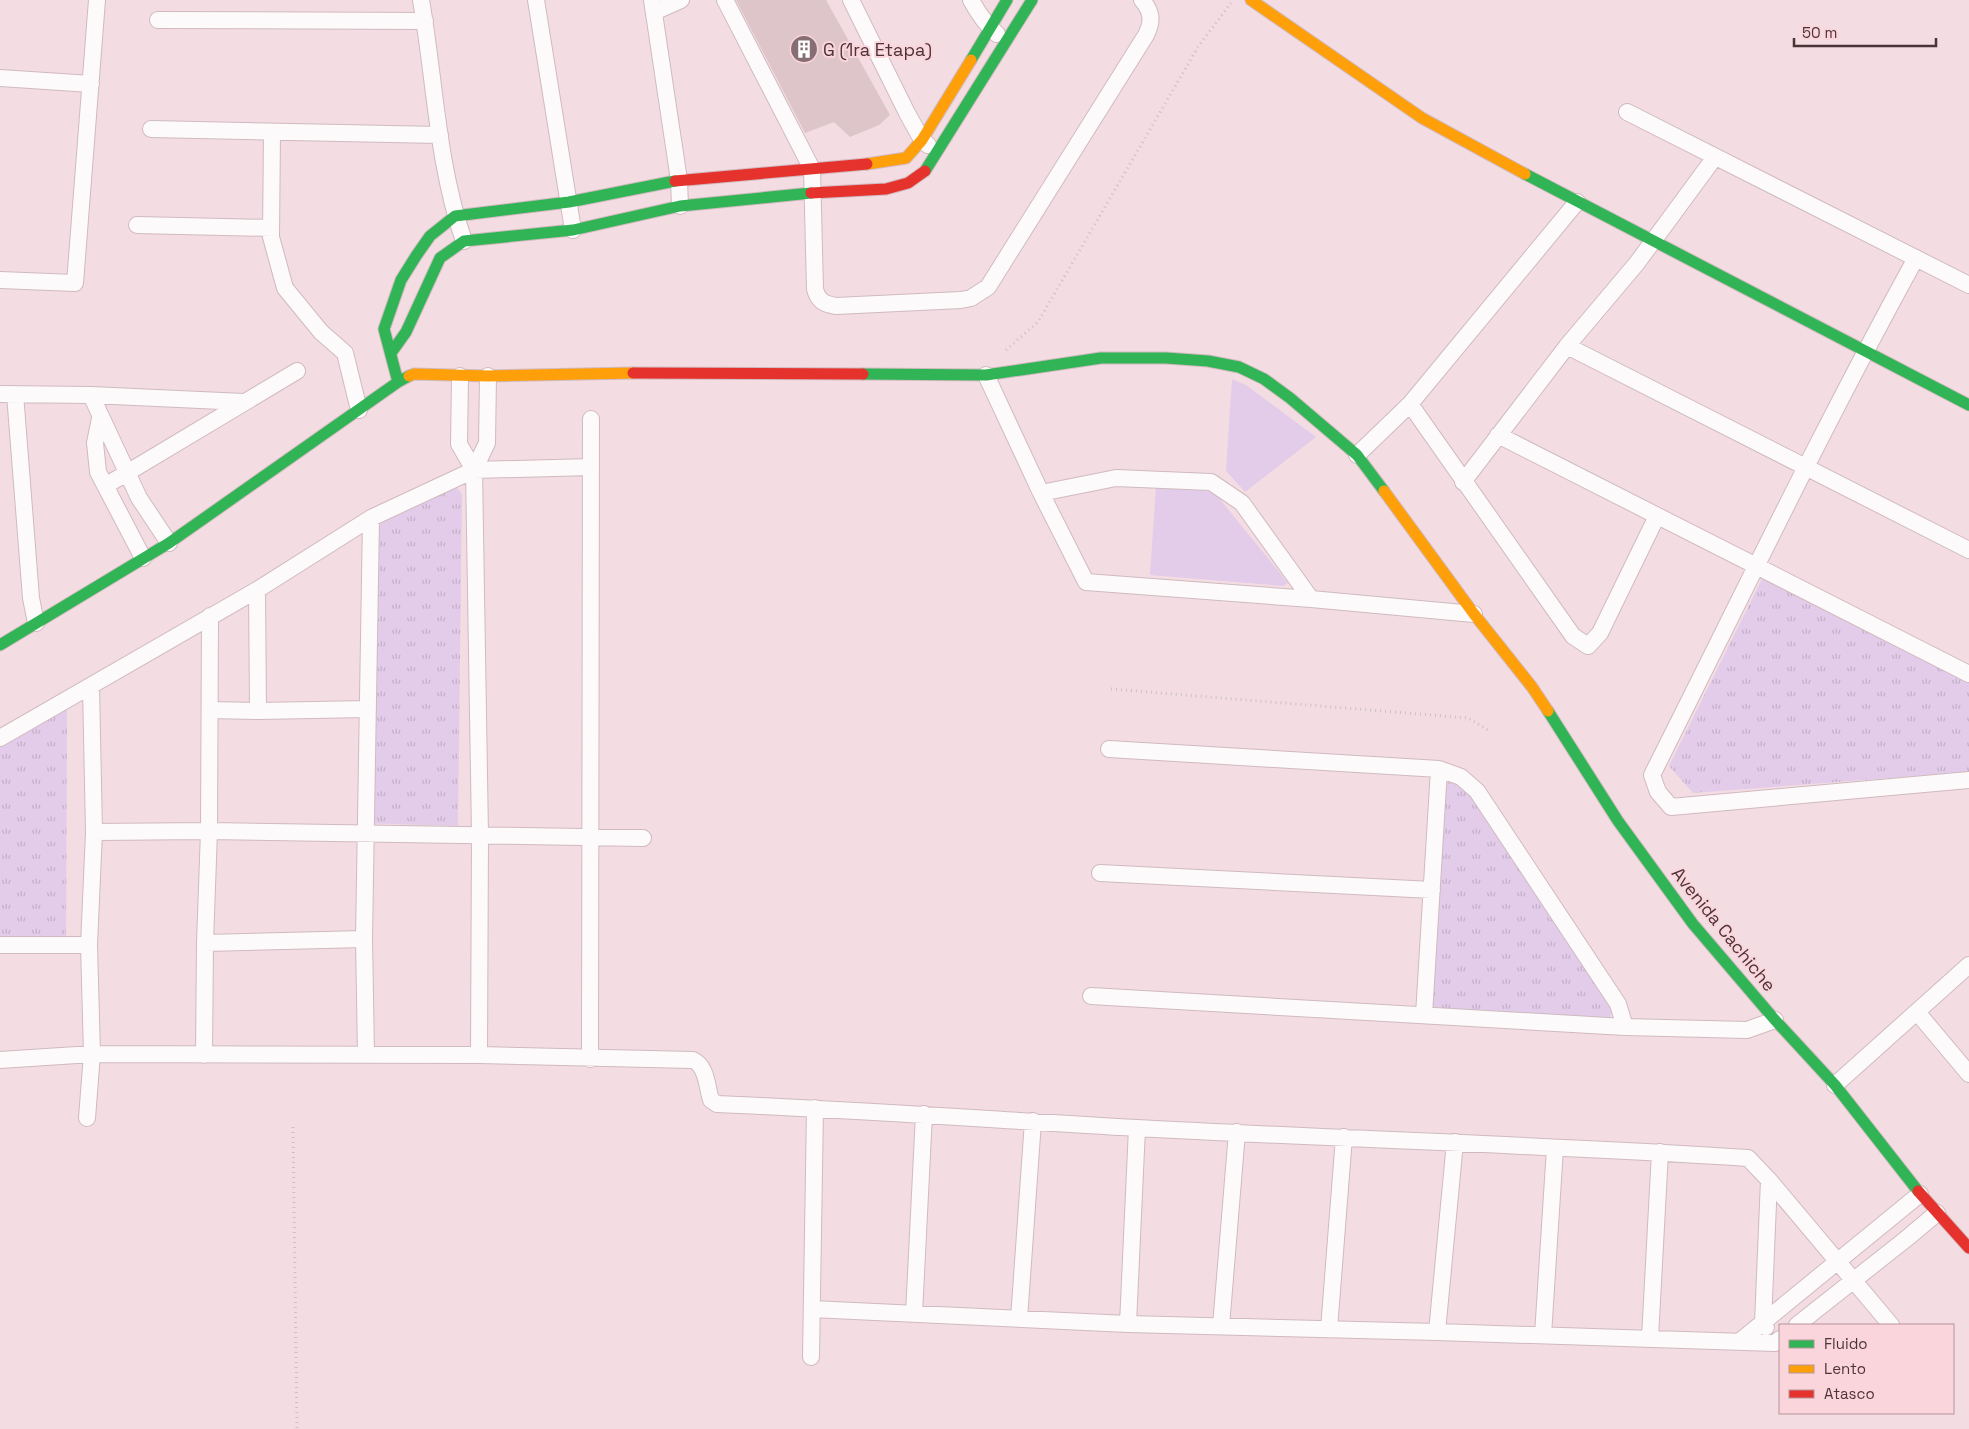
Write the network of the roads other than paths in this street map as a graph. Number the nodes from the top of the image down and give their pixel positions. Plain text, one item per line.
1 (97, 0) edge
2 (421, 0) edge
3 (536, 0) edge
4 (681, 0) edge
5 (725, 0) edge
6 (851, 0) edge
7 (971, 0) edge
8 (1007, 0) edge
9 (1032, 0) edge
10 (1142, 0) edge
11 (1251, 0) edge
12 (653, 6) edge
13 (158, 20) dead end
14 (425, 21) junction
15 (989, 28) junction
16 (1008, 42) junction
17 (0, 78) edge
18 (90, 84) junction
19 (1627, 112) dead end
20 (151, 129) dead end
21 (272, 132) junction
22 (440, 135) junction
23 (922, 140) junction
24 (938, 152) junction
25 (1715, 157) junction
26 (812, 169) junction
27 (679, 180) junction
28 (813, 193) junction
29 (569, 202) junction
30 (1577, 202) junction
31 (680, 206) junction
32 (455, 216) junction
33 (137, 224) dead end
34 (271, 228) junction
35 (573, 230) junction
36 (464, 241) junction
37 (1653, 242) junction
38 (1916, 258) junction
39 (0, 280) edge
40 (1969, 285) edge
41 (1567, 346) junction
42 (1864, 352) junction
43 (391, 353) junction
44 (297, 371) dead end
45 (986, 375) junction
46 (460, 376) junction
47 (488, 376) junction
48 (398, 382) junction
49 (8, 394) edge
50 (91, 395) junction
51 (244, 402) junction
52 (1410, 404) junction
53 (1969, 405) edge
54 (359, 410) junction
55 (100, 418) junction
56 (591, 419) dead end
57 (1498, 435) junction
58 (1357, 455) junction
59 (591, 467) junction
60 (1805, 467) junction
61 (474, 470) junction
62 (127, 474) junction
63 (1464, 482) junction
64 (105, 486) junction
65 (1040, 492) junction
66 (1657, 516) junction
67 (371, 518) junction
68 (169, 543) junction
69 (1969, 550) edge
70 (144, 558) junction
71 (1757, 567) junction
72 (257, 590) junction
73 (1311, 599) junction
74 (1474, 614) junction
75 (210, 616) junction
76 (36, 623) junction
77 (0, 645) edge
78 (1969, 674) edge
79 (91, 686) junction
80 (368, 709) junction
81 (210, 710) junction
82 (258, 711) junction
83 (0, 738) edge
84 (1109, 749) dead end
85 (1439, 769) junction
86 (1969, 780) edge
87 (209, 831) junction
88 (94, 832) junction
89 (366, 834) junction
90 (480, 835) junction
91 (589, 838) junction
92 (643, 838) dead end
93 (1100, 873) dead end
94 (1432, 890) junction
95 (364, 939) junction
96 (205, 943) junction
97 (0, 945) edge
98 (89, 945) junction
99 (1969, 965) edge
100 (1091, 996) dead end
101 (1917, 1012) junction
102 (1424, 1016) junction
103 (1775, 1020) junction
104 (1625, 1027) junction
105 (92, 1054) junction
106 (366, 1054) junction
107 (479, 1055) junction
108 (204, 1056) junction
109 (590, 1059) junction
110 (0, 1060) edge
111 (1969, 1074) edge
112 (1835, 1085) junction
113 (815, 1108) junction
114 (924, 1114) junction
115 (87, 1118) dead end
116 (1033, 1121) junction
117 (1138, 1128) junction
118 (1237, 1132) junction
119 (1344, 1137) junction
120 (1455, 1142) junction
121 (1555, 1148) junction
122 (1660, 1152) junction
123 (1770, 1180) junction
124 (1920, 1194) junction
125 (1937, 1213) junction
126 (1969, 1248) edge
127 (1837, 1262) junction
128 (1852, 1280) junction
129 (812, 1309) junction
130 (914, 1314) junction
131 (1019, 1319) junction
132 (1764, 1323) junction
133 (1128, 1324) junction
134 (1798, 1324) edge
135 (1890, 1324) edge
136 (1221, 1326) junction
137 (1329, 1329) junction
138 (1437, 1332) junction
139 (1544, 1335) junction
140 (1650, 1338) junction
141 (1739, 1342) junction
142 (1778, 1344) edge
143 (811, 1357) dead end

1 - 18 street
2 - 14 street
3 - 29 street
4 - 12 street
5 - 26 street
6 - 23 street
7 - 15 street
8 - 15 street
9 - 16 street
10 - 28 street
11 - 30 street
12 - 27 street
13 - 14 street
14 - 22 street
15 - 16 street
15 - 23 street
16 - 24 street
17 - 18 street
18 - 39 street
19 - 25 street
20 - 21 street
21 - 22 street
21 - 34 street
22 - 32 street
23 - 24 street
23 - 26 street
24 - 28 street
25 - 37 street
25 - 38 street
26 - 27 street
26 - 28 street
27 - 29 street
27 - 31 street
28 - 31 street
29 - 32 street
29 - 35 street
30 - 37 street
30 - 52 street
31 - 35 street
32 - 36 street
32 - 43 street
33 - 34 street
34 - 54 street
35 - 36 street
36 - 43 street
37 - 41 street
37 - 42 street
38 - 40 street
38 - 42 street
41 - 57 street
41 - 60 street
42 - 53 street
42 - 60 street
43 - 48 street
44 - 51 street
45 - 47 street, Avenida Cachiche
45 - 58 street, Avenida Cachiche
45 - 65 street
46 - 47 street, Avenida Cachiche
46 - 48 street, Avenida Cachiche
46 - 61 street
47 - 61 street
48 - 54 street, Avenida Cachiche
49 - 50 street
49 - 76 street
50 - 51 street
50 - 55 street
51 - 62 street
52 - 58 street
52 - 63 street
54 - 68 street, Avenida Cachiche
55 - 62 street
55 - 64 street
56 - 59 street
57 - 63 street
57 - 66 street
58 - 74 street, Avenida Cachiche
59 - 61 street
59 - 91 street
60 - 69 street
60 - 71 street
61 - 67 street
61 - 90 street
62 - 64 street
62 - 68 street
63 - 66 street
64 - 70 street
65 - 73 street
65 - 73 street
66 - 71 street
67 - 72 street
67 - 80 street
68 - 70 street, Avenida Cachiche
70 - 76 street, Avenida Cachiche
71 - 78 street
71 - 86 street
72 - 75 street
72 - 82 street
73 - 74 street
74 - 103 street, Avenida Cachiche
75 - 79 street
75 - 81 street
76 - 77 street, Avenida Cachiche
79 - 83 street
79 - 88 street
80 - 82 street
80 - 89 street
81 - 82 street
81 - 87 street
84 - 85 street
85 - 94 street
85 - 104 street
87 - 88 street
87 - 89 street
87 - 96 street
88 - 98 street
89 - 90 street
89 - 95 street
90 - 91 street
90 - 107 street
91 - 92 street
91 - 109 street
93 - 94 street
94 - 102 street
95 - 96 street
95 - 106 street
96 - 108 street
97 - 98 street
98 - 105 street
99 - 101 street
100 - 102 street
101 - 111 street
101 - 112 street
102 - 104 street
103 - 104 street
103 - 112 street, Avenida Cachiche
105 - 108 street
105 - 110 street
105 - 115 street
106 - 107 street
106 - 108 street
107 - 109 street
109 - 113 street
112 - 124 street, Avenida Cachiche
113 - 114 street
113 - 129 street
114 - 116 street
114 - 130 street
116 - 117 street
116 - 131 street
117 - 118 street
117 - 133 street
118 - 119 street
118 - 136 street
119 - 120 street
119 - 137 street
120 - 121 street
120 - 138 street
121 - 122 street
121 - 139 street
122 - 123 street
122 - 140 street
123 - 127 street
123 - 132 street
124 - 125 street, Avenida Cachiche
124 - 127 street
125 - 126 street, Avenida Cachiche
125 - 128 street
127 - 128 street
127 - 132 street
128 - 134 street
128 - 135 street
129 - 130 street
129 - 143 street
130 - 131 street
131 - 133 street
132 - 141 street
132 - 142 street
133 - 136 street
136 - 137 street
137 - 138 street
138 - 139 street
139 - 140 street
140 - 141 street
141 - 142 street

